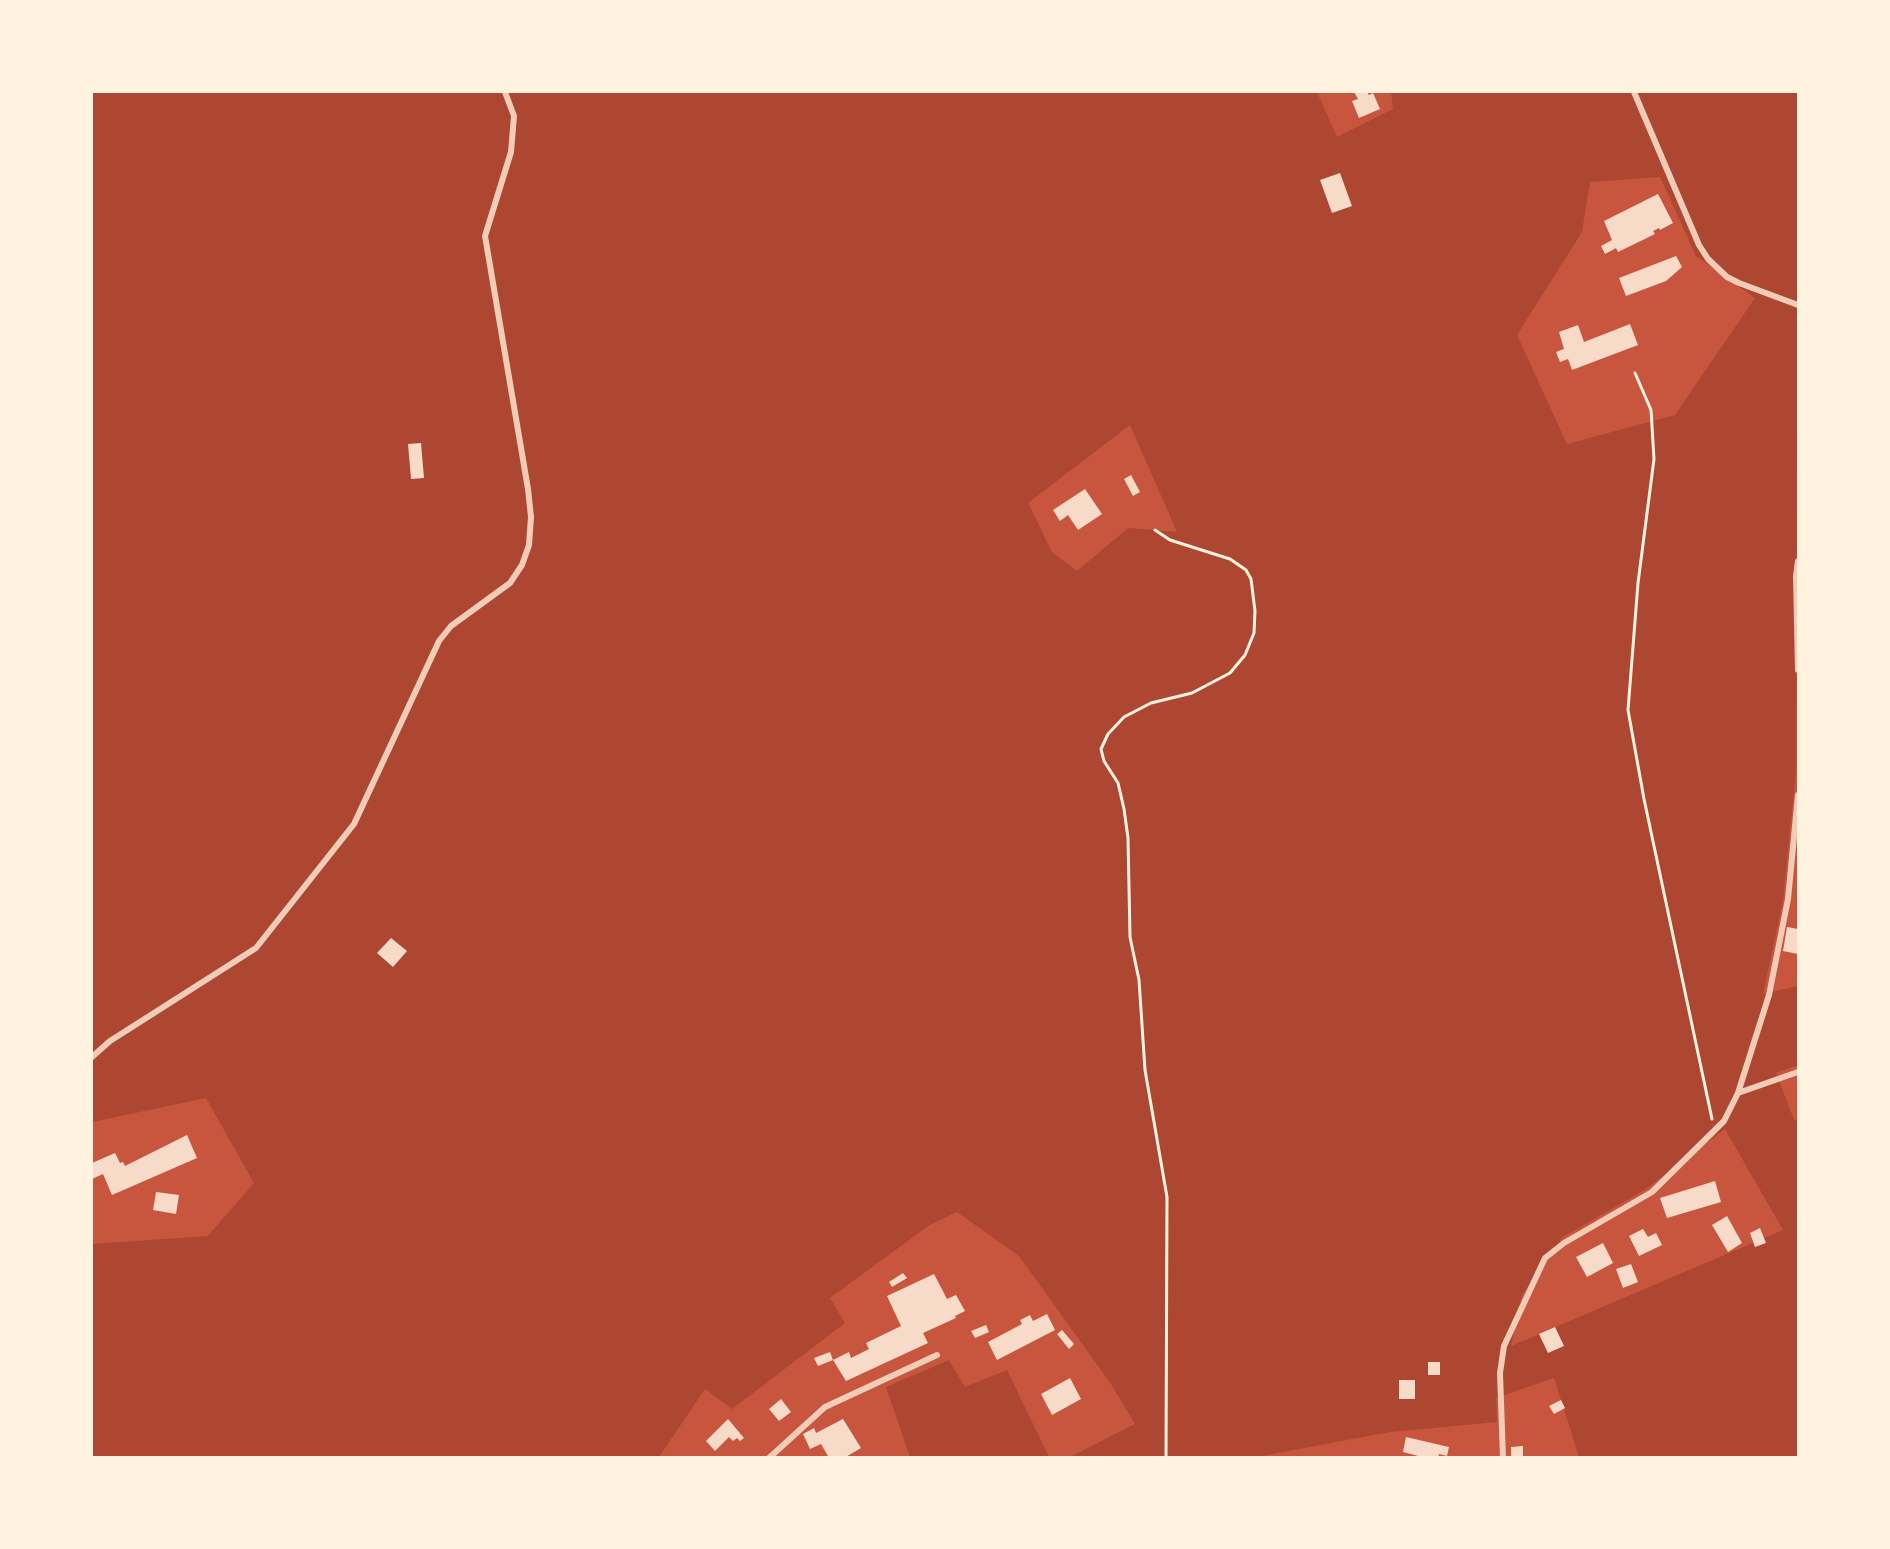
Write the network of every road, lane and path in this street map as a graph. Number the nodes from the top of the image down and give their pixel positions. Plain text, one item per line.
1 (505, 92) edge
2 (1634, 92) edge
3 (1798, 305) edge
4 (1635, 373) dead end
5 (1155, 530) dead end
6 (1798, 561) edge
7 (1798, 670) edge
8 (1798, 795) edge
9 (92, 1057) edge
10 (1798, 1072) edge
11 (1738, 1093) junction
12 (1714, 1130) junction
13 (937, 1355) dead end
14 (769, 1458) edge
15 (1166, 1458) edge
16 (1503, 1458) edge

1 - 9 street
2 - 3 street
4 - 12 path
5 - 15 path
6 - 7 street
8 - 11 street
10 - 11 street
11 - 12 street
12 - 16 street
13 - 14 street

